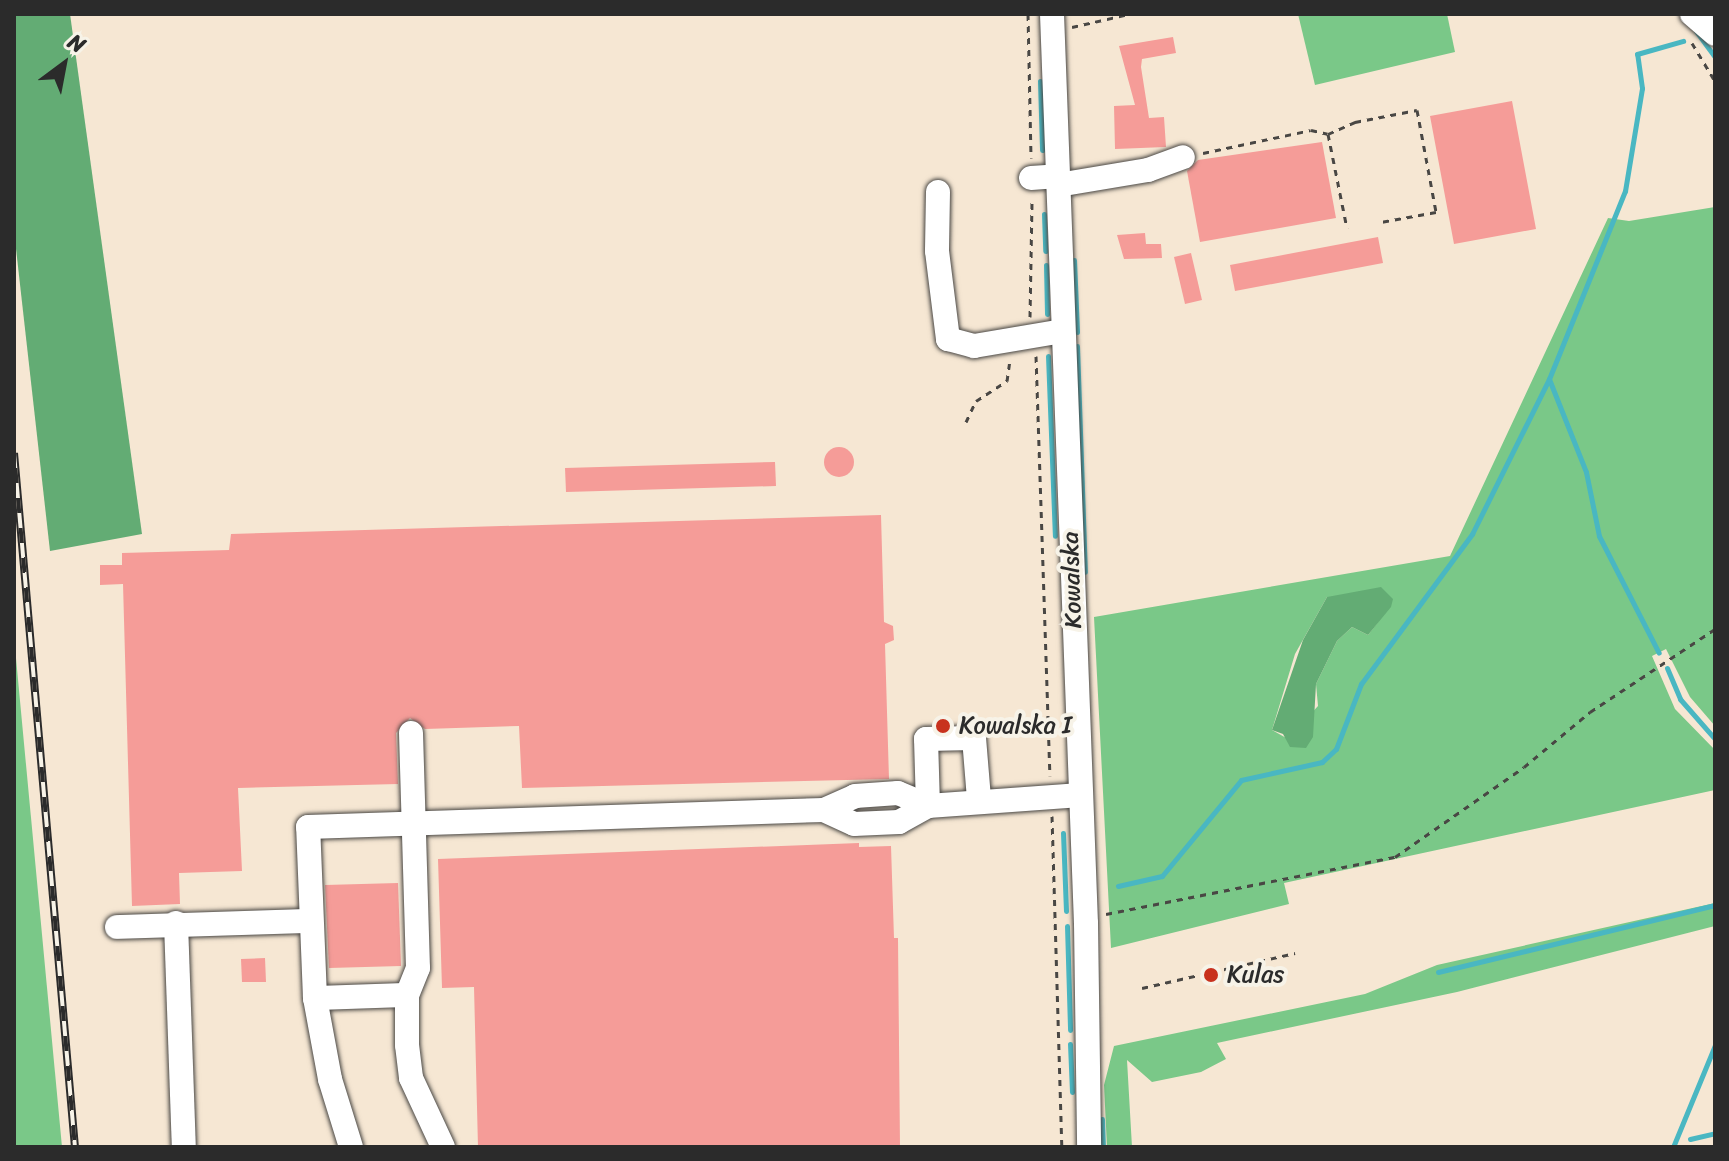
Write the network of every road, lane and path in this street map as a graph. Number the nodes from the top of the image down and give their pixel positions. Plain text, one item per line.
1 (1028, 14) edge
2 (1129, 14) edge
3 (1052, 22) edge
4 (1690, 24) edge
5 (1715, 34) edge
6 (1715, 81) edge
7 (1328, 134) junction
8 (1183, 157) joint
9 (1031, 178) junction
10 (1058, 180) junction
11 (938, 192) dead end
12 (1381, 222) dead end
13 (1347, 228) dead end
14 (1034, 325) dead end
15 (1063, 331) junction
16 (1012, 339) junction
17 (1036, 344) dead end
18 (966, 422) dead end
19 (1715, 629) edge
20 (411, 733) dead end
21 (1050, 775) dead end
22 (1081, 795) junction
23 (979, 799) junction
24 (928, 806) junction
25 (1051, 810) dead end
26 (414, 823) junction
27 (1086, 915) junction
28 (310, 921) junction
29 (176, 923) junction
30 (117, 927) dead end
31 (1295, 953) dead end
32 (1142, 988) dead end
33 (407, 995) junction
34 (315, 998) junction
35 (184, 1147) edge
36 (351, 1147) edge
37 (443, 1147) edge
38 (1062, 1147) edge
39 (1089, 1147) edge

1 - 9 path
2 - 3 path
3 - 10 street, Kowalska
4 - 5 street
4 - 6 path
7 - 8 path
7 - 12 path
7 - 13 path
8 - 10 street
9 - 10 street
9 - 14 path
10 - 15 street, Kowalska
11 - 16 street
15 - 16 street
15 - 22 street, Kowalska
16 - 18 path
17 - 21 path
19 - 27 path
20 - 26 street
22 - 23 street
22 - 27 street, Kowalska
23 - 24 street
23 - 24 street
24 - 26 street
25 - 38 path
26 - 28 street
26 - 33 street
27 - 39 street, Kowalska
28 - 29 street
28 - 34 street
29 - 30 street
29 - 35 street
31 - 32 path
33 - 34 street
33 - 37 street
34 - 36 street

